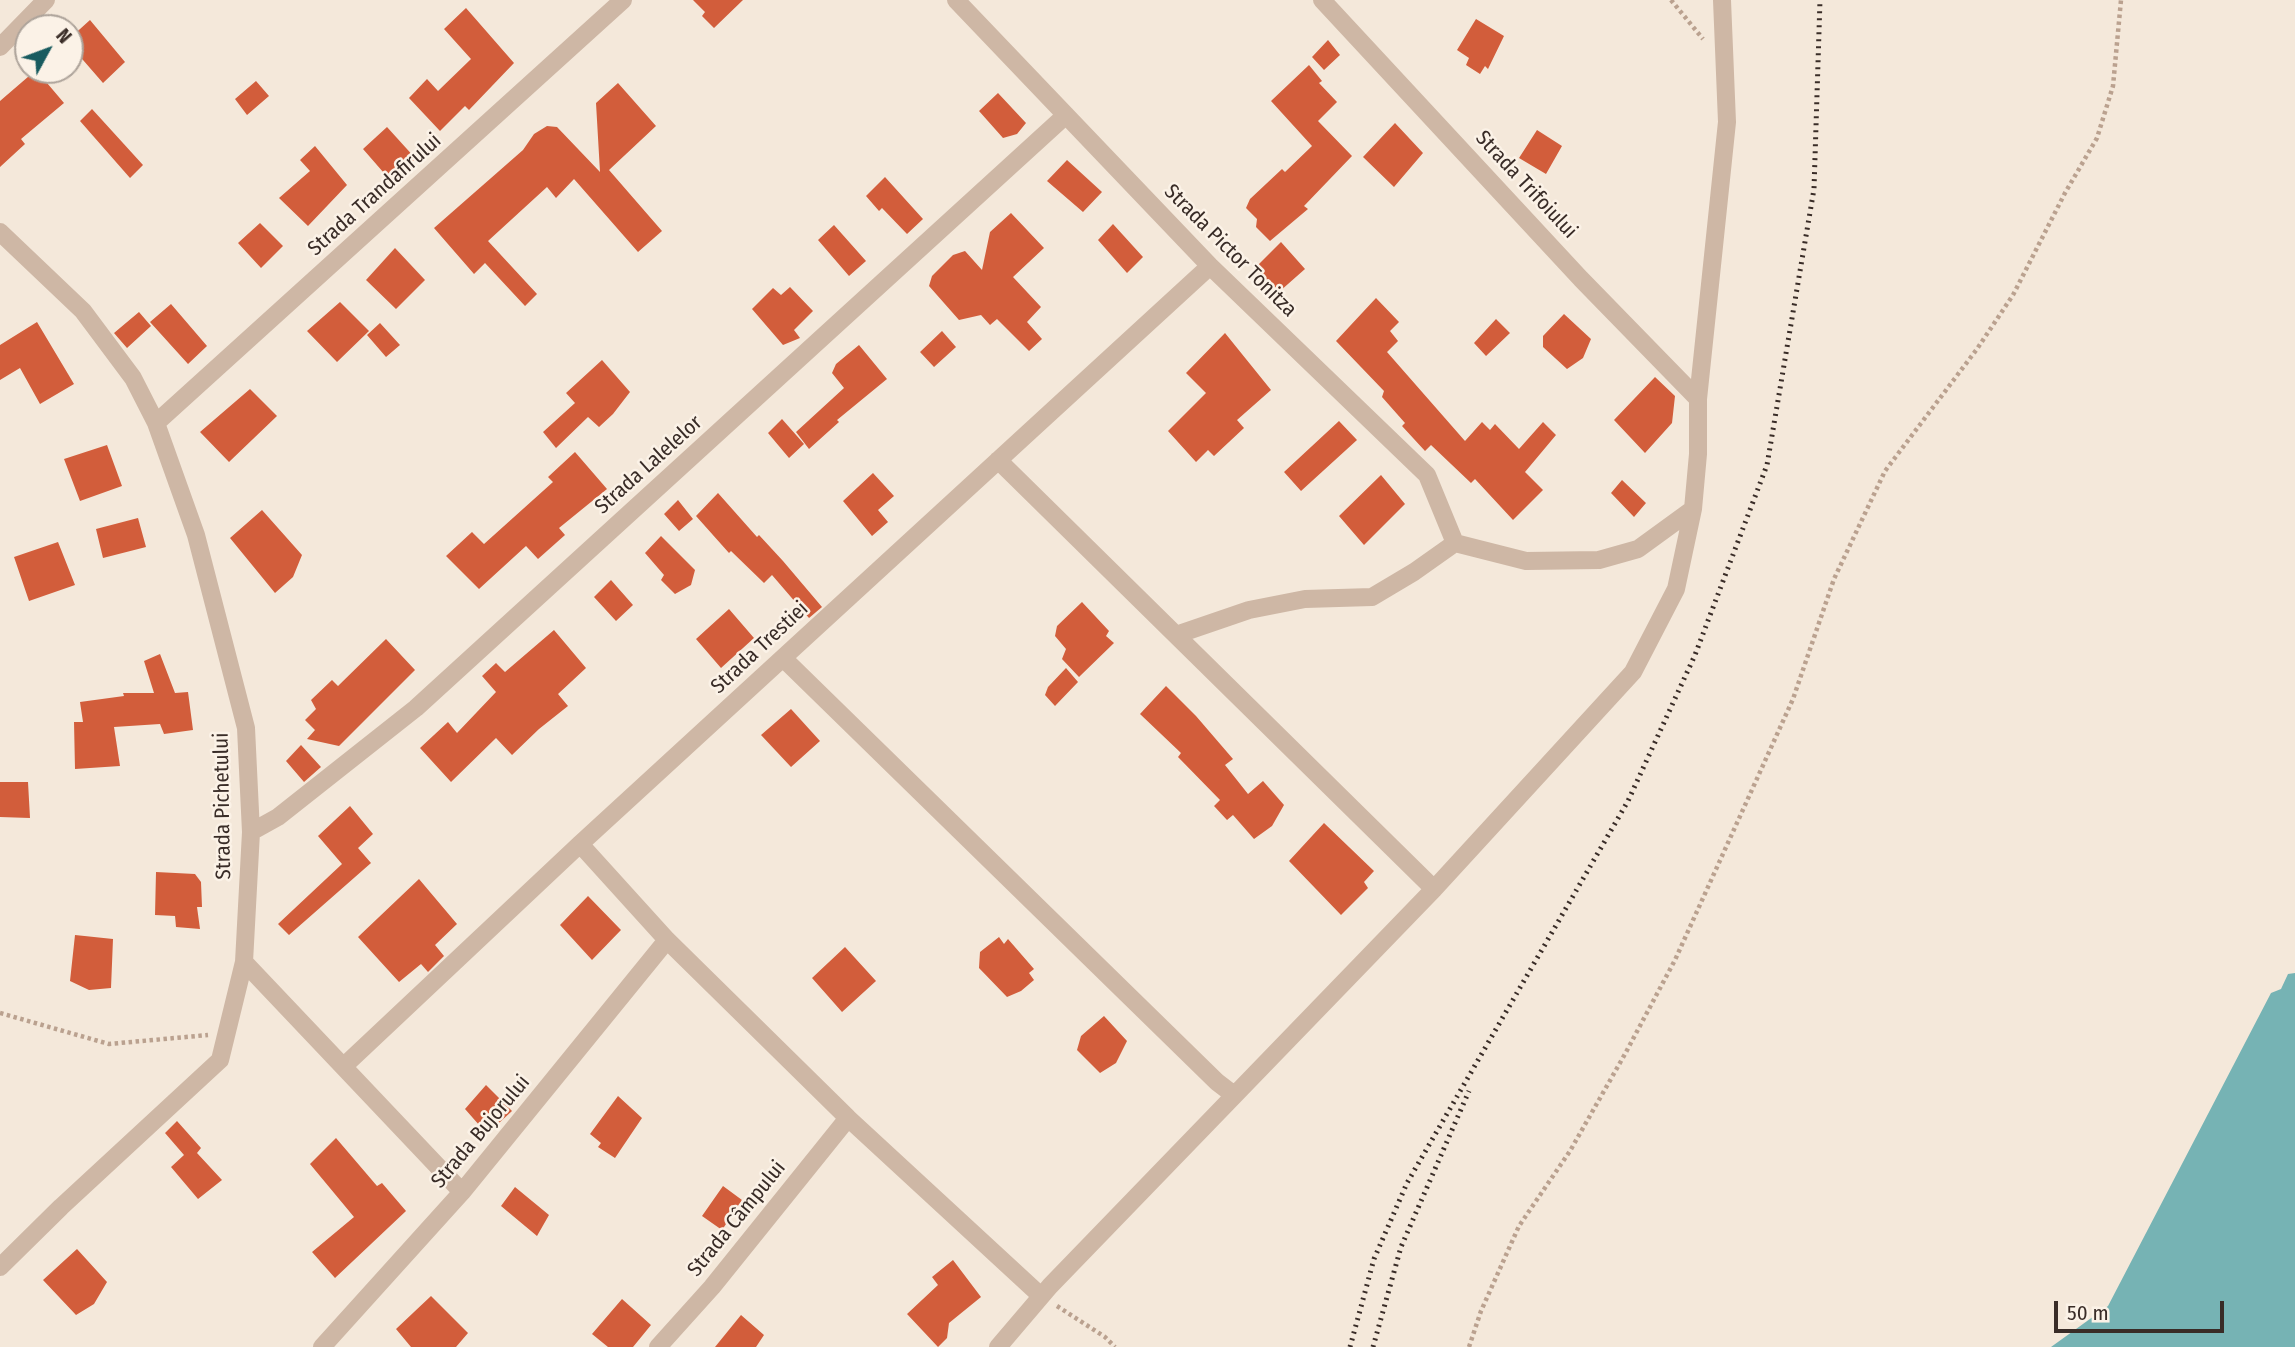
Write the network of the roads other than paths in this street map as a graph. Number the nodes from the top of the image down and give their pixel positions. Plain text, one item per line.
1 (46, 0) edge
2 (623, 0) edge
3 (956, 0) edge
4 (1322, 0) edge
5 (1722, 0) edge
6 (0, 47) edge
7 (1066, 115) junction
8 (0, 232) edge
9 (1210, 265) junction
10 (1698, 398) junction
11 (156, 423) junction
12 (998, 460) junction
13 (1693, 509) junction
14 (1455, 543) junction
15 (1176, 635) junction
16 (783, 658) junction
17 (251, 832) junction
18 (580, 845) junction
19 (1434, 889) junction
20 (667, 940) junction
21 (244, 962) junction
22 (344, 1066) junction
23 (1234, 1095) junction
24 (848, 1118) junction
25 (462, 1192) junction
26 (0, 1268) edge
27 (1041, 1296) junction
28 (322, 1347) edge
29 (658, 1347) edge
30 (998, 1347) edge

1 - 6 street
2 - 11 street, Strada Trandafirului
3 - 7 street, Strada Pictor Tonitza
4 - 10 street, Strada Trifoiului
5 - 10 street
7 - 9 street, Strada Pictor Tonitza
7 - 17 street, Strada Lalelelor
8 - 11 street, Strada Pichetului
9 - 12 street, Strada Trestiei
9 - 14 street, Strada Pictor Tonitza
10 - 13 street
11 - 17 street, Strada Pichetului
12 - 15 street
12 - 16 street, Strada Trestiei
13 - 14 street
13 - 19 street
14 - 15 street
15 - 19 street
16 - 18 street, Strada Trestiei
16 - 23 street
17 - 21 street, Strada Pichetului
18 - 20 street
18 - 22 street, Strada Trestiei
19 - 23 street
20 - 24 street
20 - 25 street, Strada Bujorului
21 - 22 street
21 - 26 street, Strada Pichetului
22 - 25 street
23 - 27 street
24 - 27 street
24 - 29 street, Strada Câmpului
25 - 28 street, Strada Bujorului
27 - 30 street

